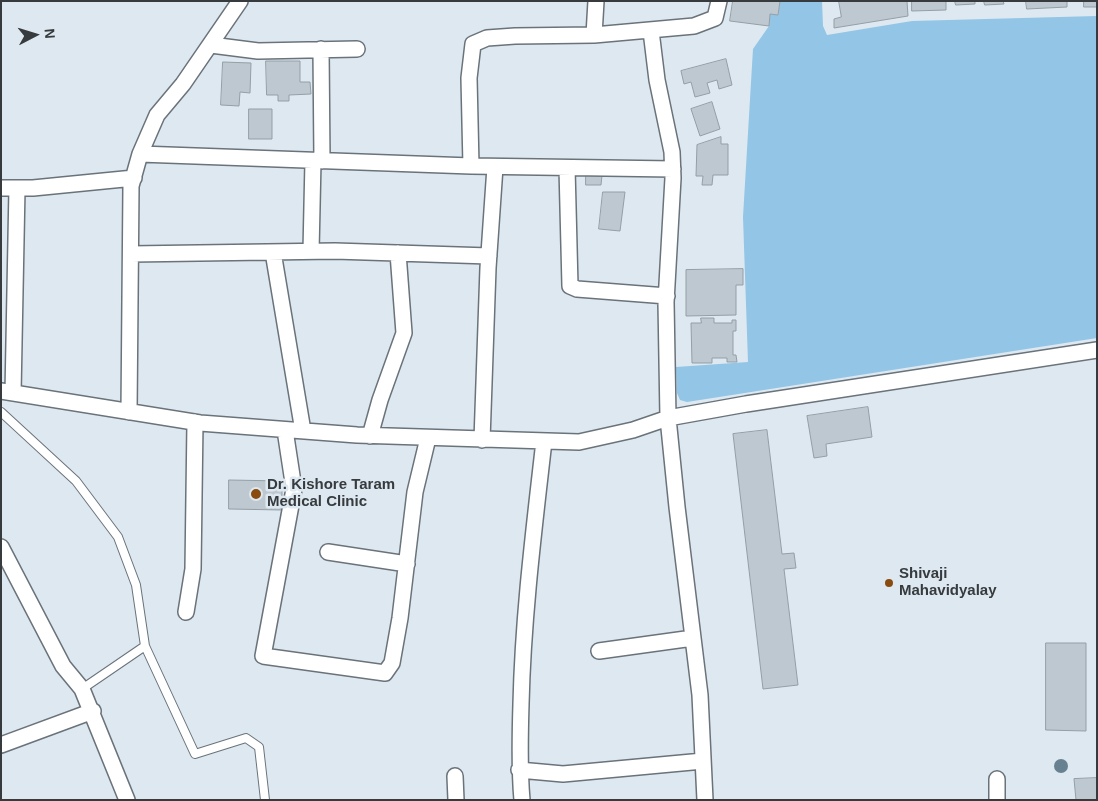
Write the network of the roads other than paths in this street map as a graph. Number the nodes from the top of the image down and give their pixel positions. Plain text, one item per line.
1 (240, 1) edge
2 (596, 1) edge
3 (720, 1) edge
4 (651, 31) junction
5 (594, 34) junction
6 (211, 45) junction
7 (321, 49) junction
8 (358, 49) dead end
9 (140, 154) junction
10 (317, 161) junction
11 (471, 166) junction
12 (496, 167) junction
13 (567, 168) junction
14 (673, 169) junction
15 (134, 178) junction
16 (1, 188) edge
17 (17, 188) junction
18 (311, 251) junction
19 (273, 252) junction
20 (398, 253) junction
21 (131, 254) junction
22 (489, 256) junction
23 (667, 296) junction
24 (1097, 350) edge
25 (7, 392) edge
26 (1, 412) edge
27 (128, 412) junction
28 (668, 418) junction
29 (195, 422) junction
30 (286, 430) junction
31 (303, 431) junction
32 (370, 436) junction
33 (428, 438) junction
34 (482, 440) junction
35 (544, 441) junction
36 (1, 547) edge
37 (328, 552) dead end
38 (407, 564) junction
39 (186, 612) dead end
40 (693, 638) junction
41 (145, 646) junction
42 (599, 651) dead end
43 (82, 688) junction
44 (93, 711) junction
45 (1, 745) edge
46 (703, 761) junction
47 (519, 770) junction
48 (455, 776) dead end
49 (997, 779) dead end
50 (127, 800) edge
51 (265, 800) edge
52 (456, 800) edge
53 (522, 800) edge
54 (705, 800) edge
55 (997, 800) edge

1 - 6 street
2 - 5 street
3 - 4 street
4 - 5 street
4 - 14 street
5 - 11 street
6 - 7 street
6 - 9 street
7 - 8 street
7 - 10 street
9 - 10 street
9 - 15 street
10 - 11 street
10 - 18 street
11 - 12 street
12 - 13 street
12 - 22 street
13 - 14 street
13 - 23 street
14 - 23 street
15 - 17 street
15 - 21 street
16 - 17 street
17 - 25 street
18 - 19 street
18 - 20 street
19 - 21 street
19 - 31 street
20 - 22 street
20 - 32 street
21 - 27 street
22 - 34 street
23 - 28 street
24 - 28 street
25 - 27 street
26 - 41 lane
27 - 29 street
28 - 35 street
28 - 40 street
29 - 30 street
29 - 39 street
30 - 31 street
30 - 38 street
31 - 32 street
32 - 33 street
33 - 34 street
33 - 38 street
34 - 35 street
35 - 47 street
36 - 43 street
37 - 38 street
40 - 42 street
40 - 46 street
41 - 43 lane
41 - 51 lane
43 - 44 street
44 - 45 street
44 - 50 street
46 - 47 street
46 - 54 street
47 - 53 street
48 - 52 street
49 - 55 street

